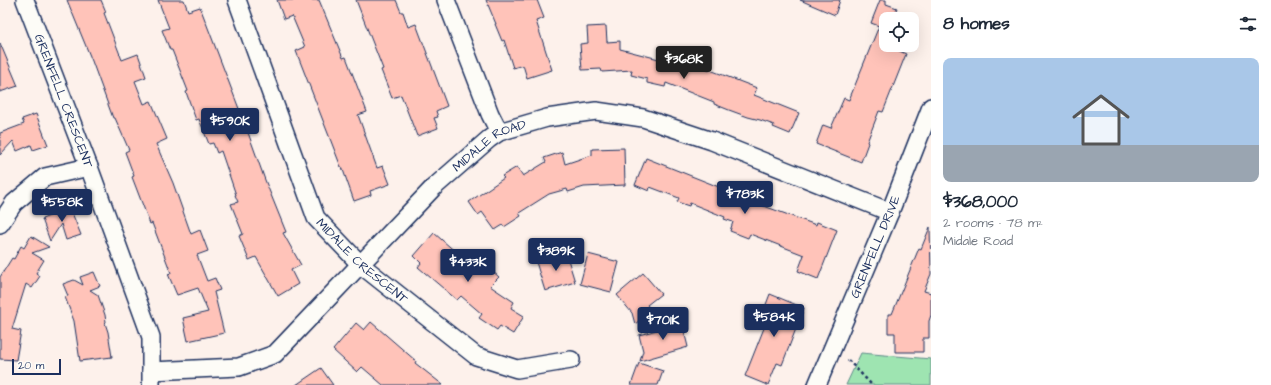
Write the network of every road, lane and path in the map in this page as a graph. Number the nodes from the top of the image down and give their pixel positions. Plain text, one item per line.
1 (25, 0) edge
2 (237, 0) edge
3 (446, 0) edge
4 (931, 107) edge
5 (499, 132) junction
6 (89, 167) junction
7 (890, 212) junction
8 (0, 224) edge
9 (361, 265) junction
10 (572, 360) dead end
11 (848, 360) dead end
12 (151, 378) edge
13 (817, 385) edge
14 (872, 385) edge

1 - 6 street, GRENFELL CRESCENT
2 - 9 street, MIDALE CRESCENT
3 - 5 street
4 - 7 street, GRENFELL DRIVE
5 - 7 street, MIDALE ROAD
5 - 9 street, MIDALE ROAD
6 - 8 street
6 - 12 street, GRENFELL CRESCENT
7 - 13 street, GRENFELL DRIVE
9 - 10 street, MIDALE CRESCENT
9 - 12 street, MIDALE ROAD
11 - 14 path

